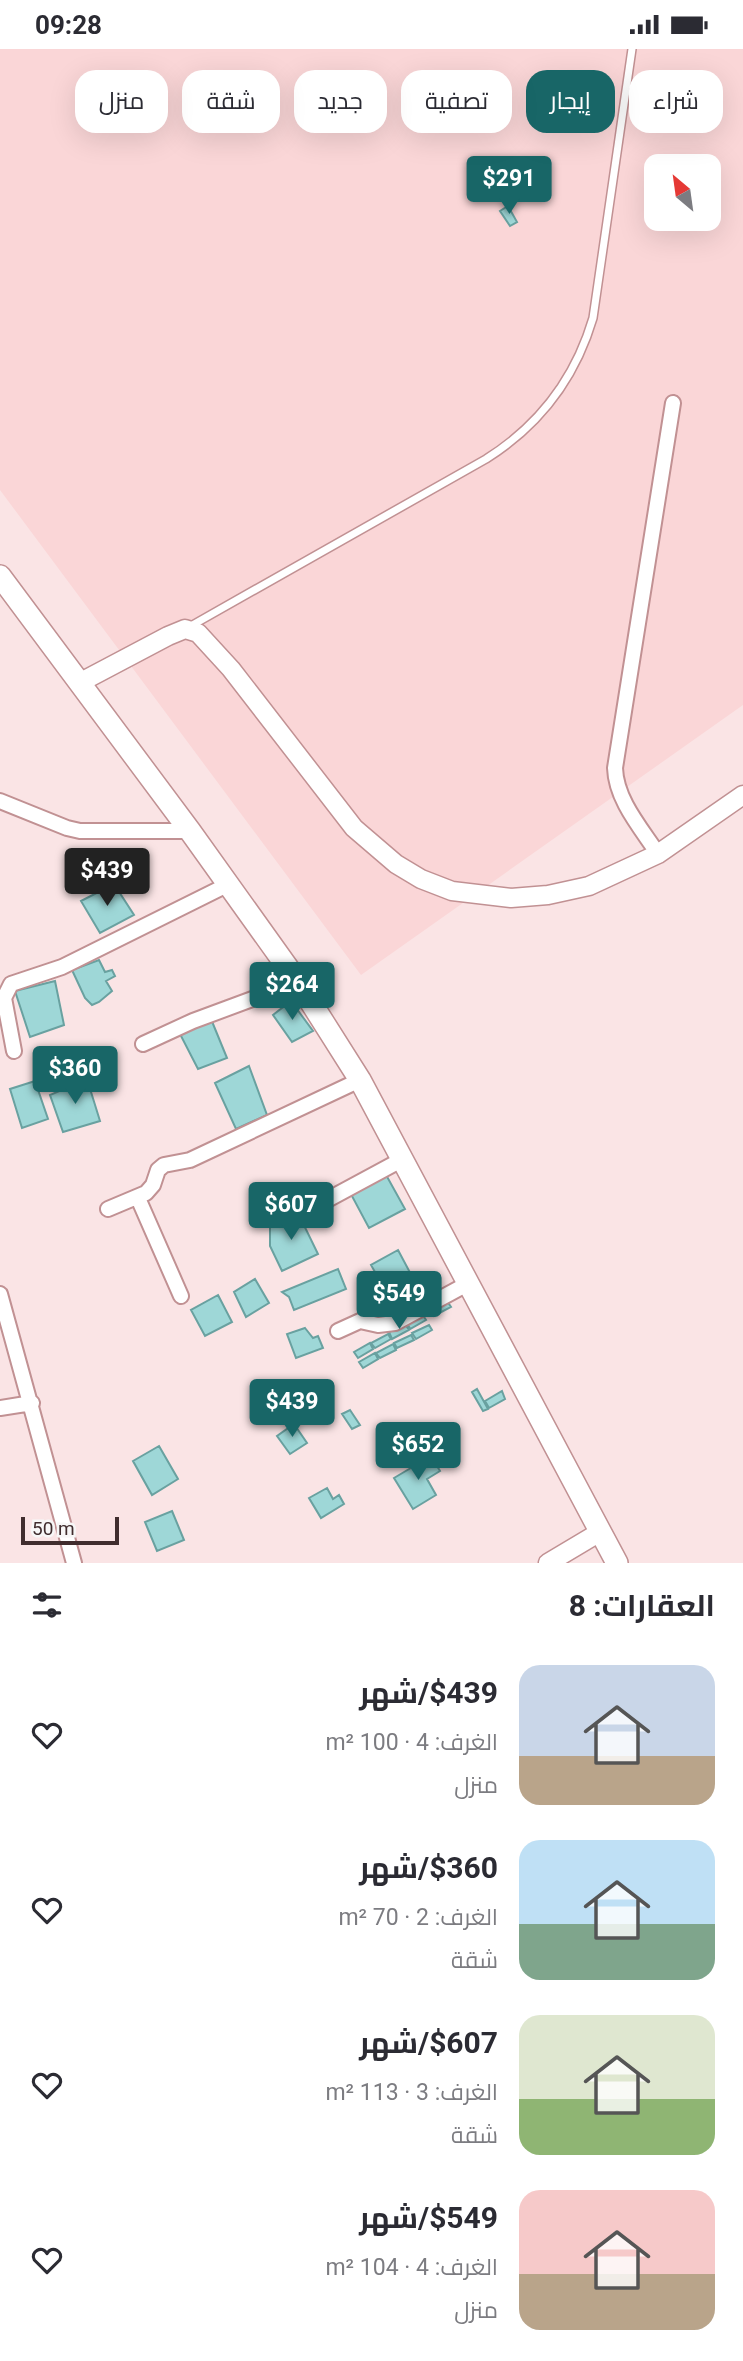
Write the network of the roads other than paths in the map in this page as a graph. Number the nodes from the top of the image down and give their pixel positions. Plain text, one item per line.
1 (632, 49) edge
2 (673, 403) dead end
3 (0, 576) edge
4 (186, 629) junction
5 (79, 683) junction
6 (743, 795) edge
7 (0, 801) edge
8 (190, 831) junction
9 (658, 855) junction
10 (227, 885) junction
11 (298, 982) junction
12 (143, 1044) dead end
13 (14, 1051) dead end
14 (360, 1080) junction
15 (403, 1159) junction
16 (138, 1198) junction
17 (108, 1209) dead end
18 (301, 1214) dead end
19 (469, 1283) junction
20 (0, 1294) edge
21 (181, 1296) dead end
22 (338, 1332) dead end
23 (32, 1403) junction
24 (0, 1408) edge
25 (600, 1532) junction
26 (74, 1563) edge
27 (548, 1563) edge
28 (617, 1563) edge

1 - 4 lane
2 - 9 street
3 - 5 main road
4 - 5 street
4 - 9 street
5 - 8 main road
6 - 9 street
7 - 8 street
8 - 10 main road
10 - 11 main road
10 - 13 street
11 - 12 street
11 - 14 main road
14 - 15 main road
14 - 16 street
15 - 18 street
15 - 19 main road
16 - 17 street
16 - 21 street
19 - 22 street
19 - 25 main road
20 - 23 street
23 - 24 street
23 - 26 street
25 - 27 street
25 - 28 main road

